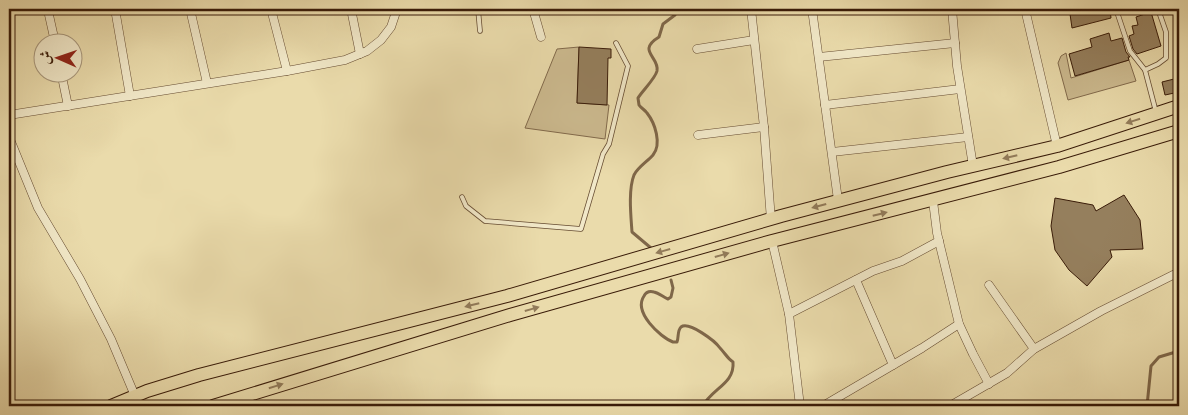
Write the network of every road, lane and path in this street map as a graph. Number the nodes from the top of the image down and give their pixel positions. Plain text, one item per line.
1 (115, 9) edge
2 (190, 9) edge
3 (270, 9) edge
4 (351, 9) edge
5 (397, 9) edge
6 (478, 9) edge
7 (533, 9) edge
8 (751, 9) edge
9 (812, 9) edge
10 (952, 9) edge
11 (1025, 9) edge
12 (1118, 9) edge
13 (1158, 9) edge
14 (49, 15) dead end
15 (480, 31) dead end
16 (53, 32) edge
17 (541, 37) dead end
18 (754, 40) junction
19 (616, 43) dead end
20 (955, 43) junction
21 (697, 49) dead end
22 (360, 54) junction
23 (819, 57) junction
24 (1145, 70) junction
25 (287, 71) junction
26 (63, 82) edge
27 (207, 83) junction
28 (960, 89) junction
29 (130, 96) junction
30 (825, 105) junction
31 (68, 106) junction
32 (1179, 106) edge
33 (1156, 114) junction
34 (9, 115) edge
35 (764, 127) junction
36 (1179, 131) edge
37 (698, 135) dead end
38 (9, 137) edge
39 (968, 137) junction
40 (1057, 146) junction
41 (832, 152) junction
42 (973, 166) junction
43 (462, 196) dead end
44 (838, 200) junction
45 (933, 201) junction
46 (771, 220) junction
47 (772, 241) junction
48 (939, 241) junction
49 (1179, 272) edge
50 (856, 280) junction
51 (989, 285) dead end
52 (507, 296) junction
53 (790, 314) junction
54 (510, 315) junction
55 (959, 324) junction
56 (1034, 349) junction
57 (893, 365) junction
58 (989, 384) junction
59 (135, 396) junction
60 (111, 406) edge
61 (213, 406) edge
62 (800, 406) edge
63 (823, 406) edge
64 (950, 406) edge

1 - 29 street
2 - 27 street
3 - 25 street
4 - 22 street
5 - 22 street
6 - 15 lane
7 - 17 street
8 - 18 street
9 - 23 street
10 - 20 street
11 - 40 street
12 - 24 lane
13 - 24 lane
14 - 16 street
18 - 21 street
18 - 35 street
19 - 43 lane
20 - 23 street
20 - 28 street
22 - 25 street
23 - 30 street
24 - 33 lane
25 - 27 street
26 - 31 street
27 - 29 street
28 - 30 street
28 - 39 street
29 - 31 street
30 - 41 street
31 - 34 street
32 - 33 main road
33 -> 40 main road
35 - 37 street
35 - 46 street
36 - 45 main road
38 - 59 street
39 - 41 street
39 - 42 street
40 -> 42 main road
41 - 44 street
42 - 44 main road
44 -> 46 main road
47 -> 45 main road
45 - 48 street
46 -> 52 main road
47 - 53 street
54 -> 47 main road
48 - 50 street
48 - 55 street
49 - 56 street
50 - 53 street
50 - 57 street
51 - 56 street
52 - 54 main road
52 -> 59 main road
53 - 62 street
61 -> 54 main road
55 - 57 street
55 - 58 street
56 - 58 street
57 - 63 street
58 - 64 street
59 - 60 main road

